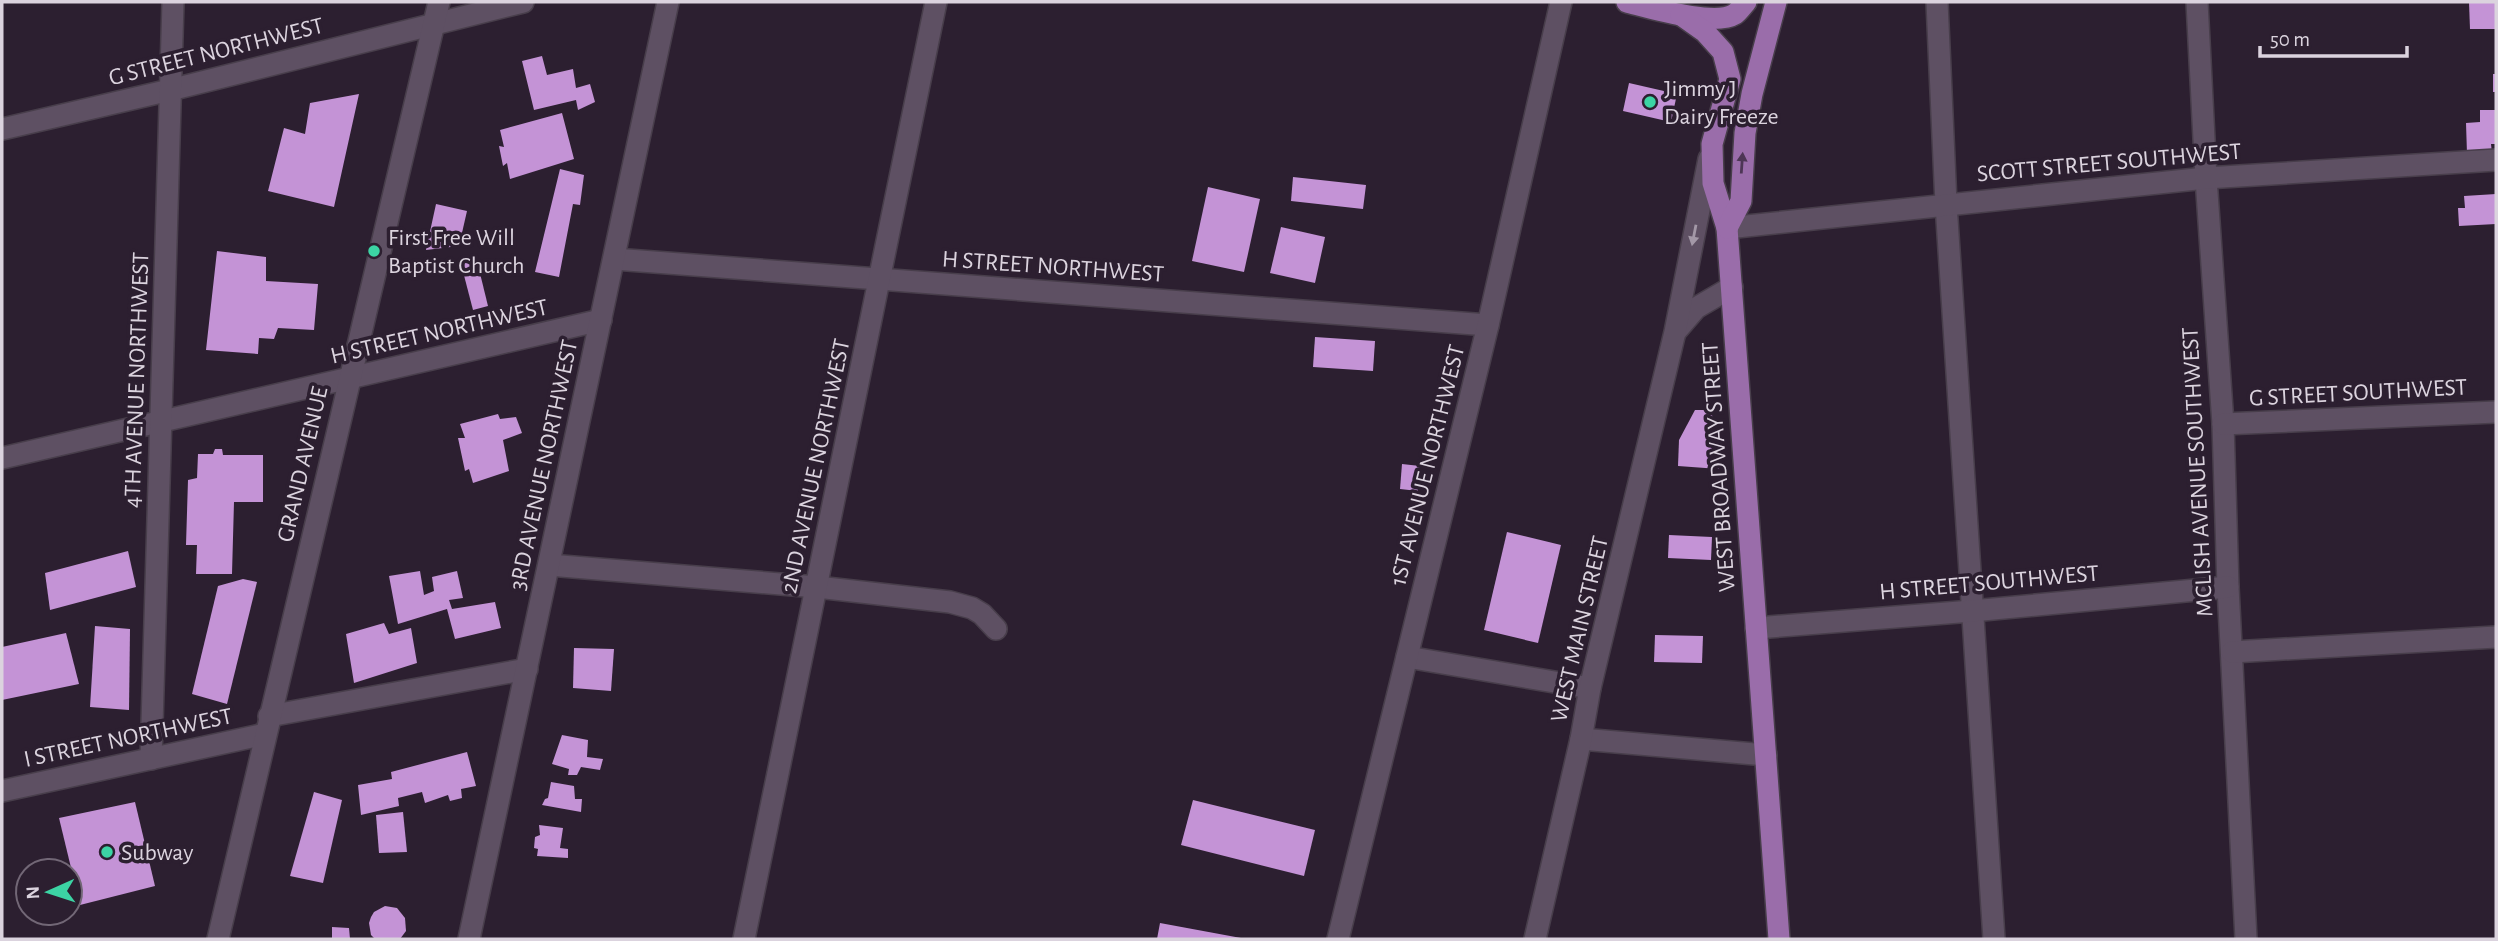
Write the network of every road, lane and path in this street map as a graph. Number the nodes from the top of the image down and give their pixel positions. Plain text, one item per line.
1 (173, 2) edge
2 (439, 2) edge
3 (523, 2) edge
4 (668, 2) edge
5 (936, 2) edge
6 (1561, 2) edge
7 (1627, 2) edge
8 (1746, 2) edge
9 (1776, 2) edge
10 (1937, 2) edge
11 (2197, 2) edge
12 (1681, 15) junction
13 (433, 24) junction
14 (170, 90) junction
15 (2, 129) edge
16 (1712, 144) junction
17 (2496, 160) edge
18 (2206, 177) junction
19 (1946, 204) junction
20 (1727, 228) junction
21 (614, 259) junction
22 (880, 279) junction
23 (1732, 286) junction
24 (601, 320) junction
25 (1488, 325) junction
26 (1675, 332) junction
27 (349, 379) junction
28 (2496, 412) edge
29 (161, 422) junction
30 (2223, 424) junction
31 (2, 458) edge
32 (549, 565) junction
33 (817, 587) junction
34 (2228, 587) junction
35 (1972, 611) junction
36 (1756, 628) junction
37 (996, 629) dead end
38 (2496, 637) edge
39 (2232, 652) junction
40 (1407, 657) junction
41 (527, 669) junction
42 (1590, 688) junction
43 (267, 725) junction
44 (1581, 739) junction
45 (1766, 755) junction
46 (151, 759) junction
47 (2, 791) edge
48 (218, 939) edge
49 (469, 939) edge
50 (744, 939) edge
51 (1338, 939) edge
52 (1535, 939) edge
53 (1779, 939) edge
54 (1993, 939) edge
55 (2246, 939) edge

1 - 14 street, 4TH AVENUE NORTHWEST
2 - 13 street, GRAND AVENUE
3 - 13 street, G STREET NORTHWEST
4 - 21 street, 3RD AVENUE NORTHWEST
5 - 22 street, 2ND AVENUE NORTHWEST
6 - 25 street, 1ST AVENUE NORTHWEST
7 - 12 main road
8 - 12 main road
20 -> 9 main road
10 - 19 street
11 - 18 street, MCLISH AVENUE SOUTHWEST
12 - 16 main road, WEST BROADWAY STREET
13 - 14 street, G STREET NORTHWEST
13 - 27 street, GRAND AVENUE
14 - 15 street, G STREET NORTHWEST
14 - 29 street, 4TH AVENUE NORTHWEST
16 - 20 main road, WEST BROADWAY STREET
16 -> 26 street, WEST MAIN STREET
17 - 18 street, SCOTT STREET SOUTHWEST
18 - 19 street, SCOTT STREET SOUTHWEST
18 - 30 street, MCLISH AVENUE SOUTHWEST
19 - 20 street, SCOTT STREET SOUTHWEST
19 - 35 street
20 - 23 main road, WEST BROADWAY STREET
21 - 22 street, H STREET NORTHWEST
21 - 24 street, 3RD AVENUE NORTHWEST
22 - 25 street, H STREET NORTHWEST
22 - 33 street, 2ND AVENUE NORTHWEST
23 - 26 street, WEST MAIN STREET
23 - 36 main road, WEST BROADWAY STREET
24 - 27 street, H STREET NORTHWEST
24 - 32 street, 3RD AVENUE NORTHWEST
25 - 40 street, 1ST AVENUE NORTHWEST
26 - 42 street, WEST MAIN STREET
27 - 29 street, H STREET NORTHWEST
27 - 43 street, GRAND AVENUE
28 - 30 street, G STREET SOUTHWEST
29 - 31 street, H STREET NORTHWEST
29 - 46 street, 4TH AVENUE NORTHWEST
30 - 34 street, MCLISH AVENUE SOUTHWEST
32 - 33 street
32 - 41 street, 3RD AVENUE NORTHWEST
33 - 37 street
33 - 50 street, 2ND AVENUE NORTHWEST
34 - 35 street, H STREET SOUTHWEST
34 - 39 street, MCLISH AVENUE SOUTHWEST
35 - 36 street, H STREET SOUTHWEST
35 - 54 street
36 - 45 main road, WEST BROADWAY STREET
38 - 39 street
39 - 55 street, MCLISH AVENUE SOUTHWEST
40 - 42 street
40 - 51 street, 1ST AVENUE NORTHWEST
41 - 43 street, I STREET NORTHWEST
41 - 49 street, 3RD AVENUE NORTHWEST
42 - 44 street, WEST MAIN STREET
43 - 46 street, I STREET NORTHWEST
43 - 48 street, GRAND AVENUE
44 - 45 street
44 - 52 street, WEST MAIN STREET
45 - 53 main road, WEST BROADWAY STREET
46 - 47 street, I STREET NORTHWEST

